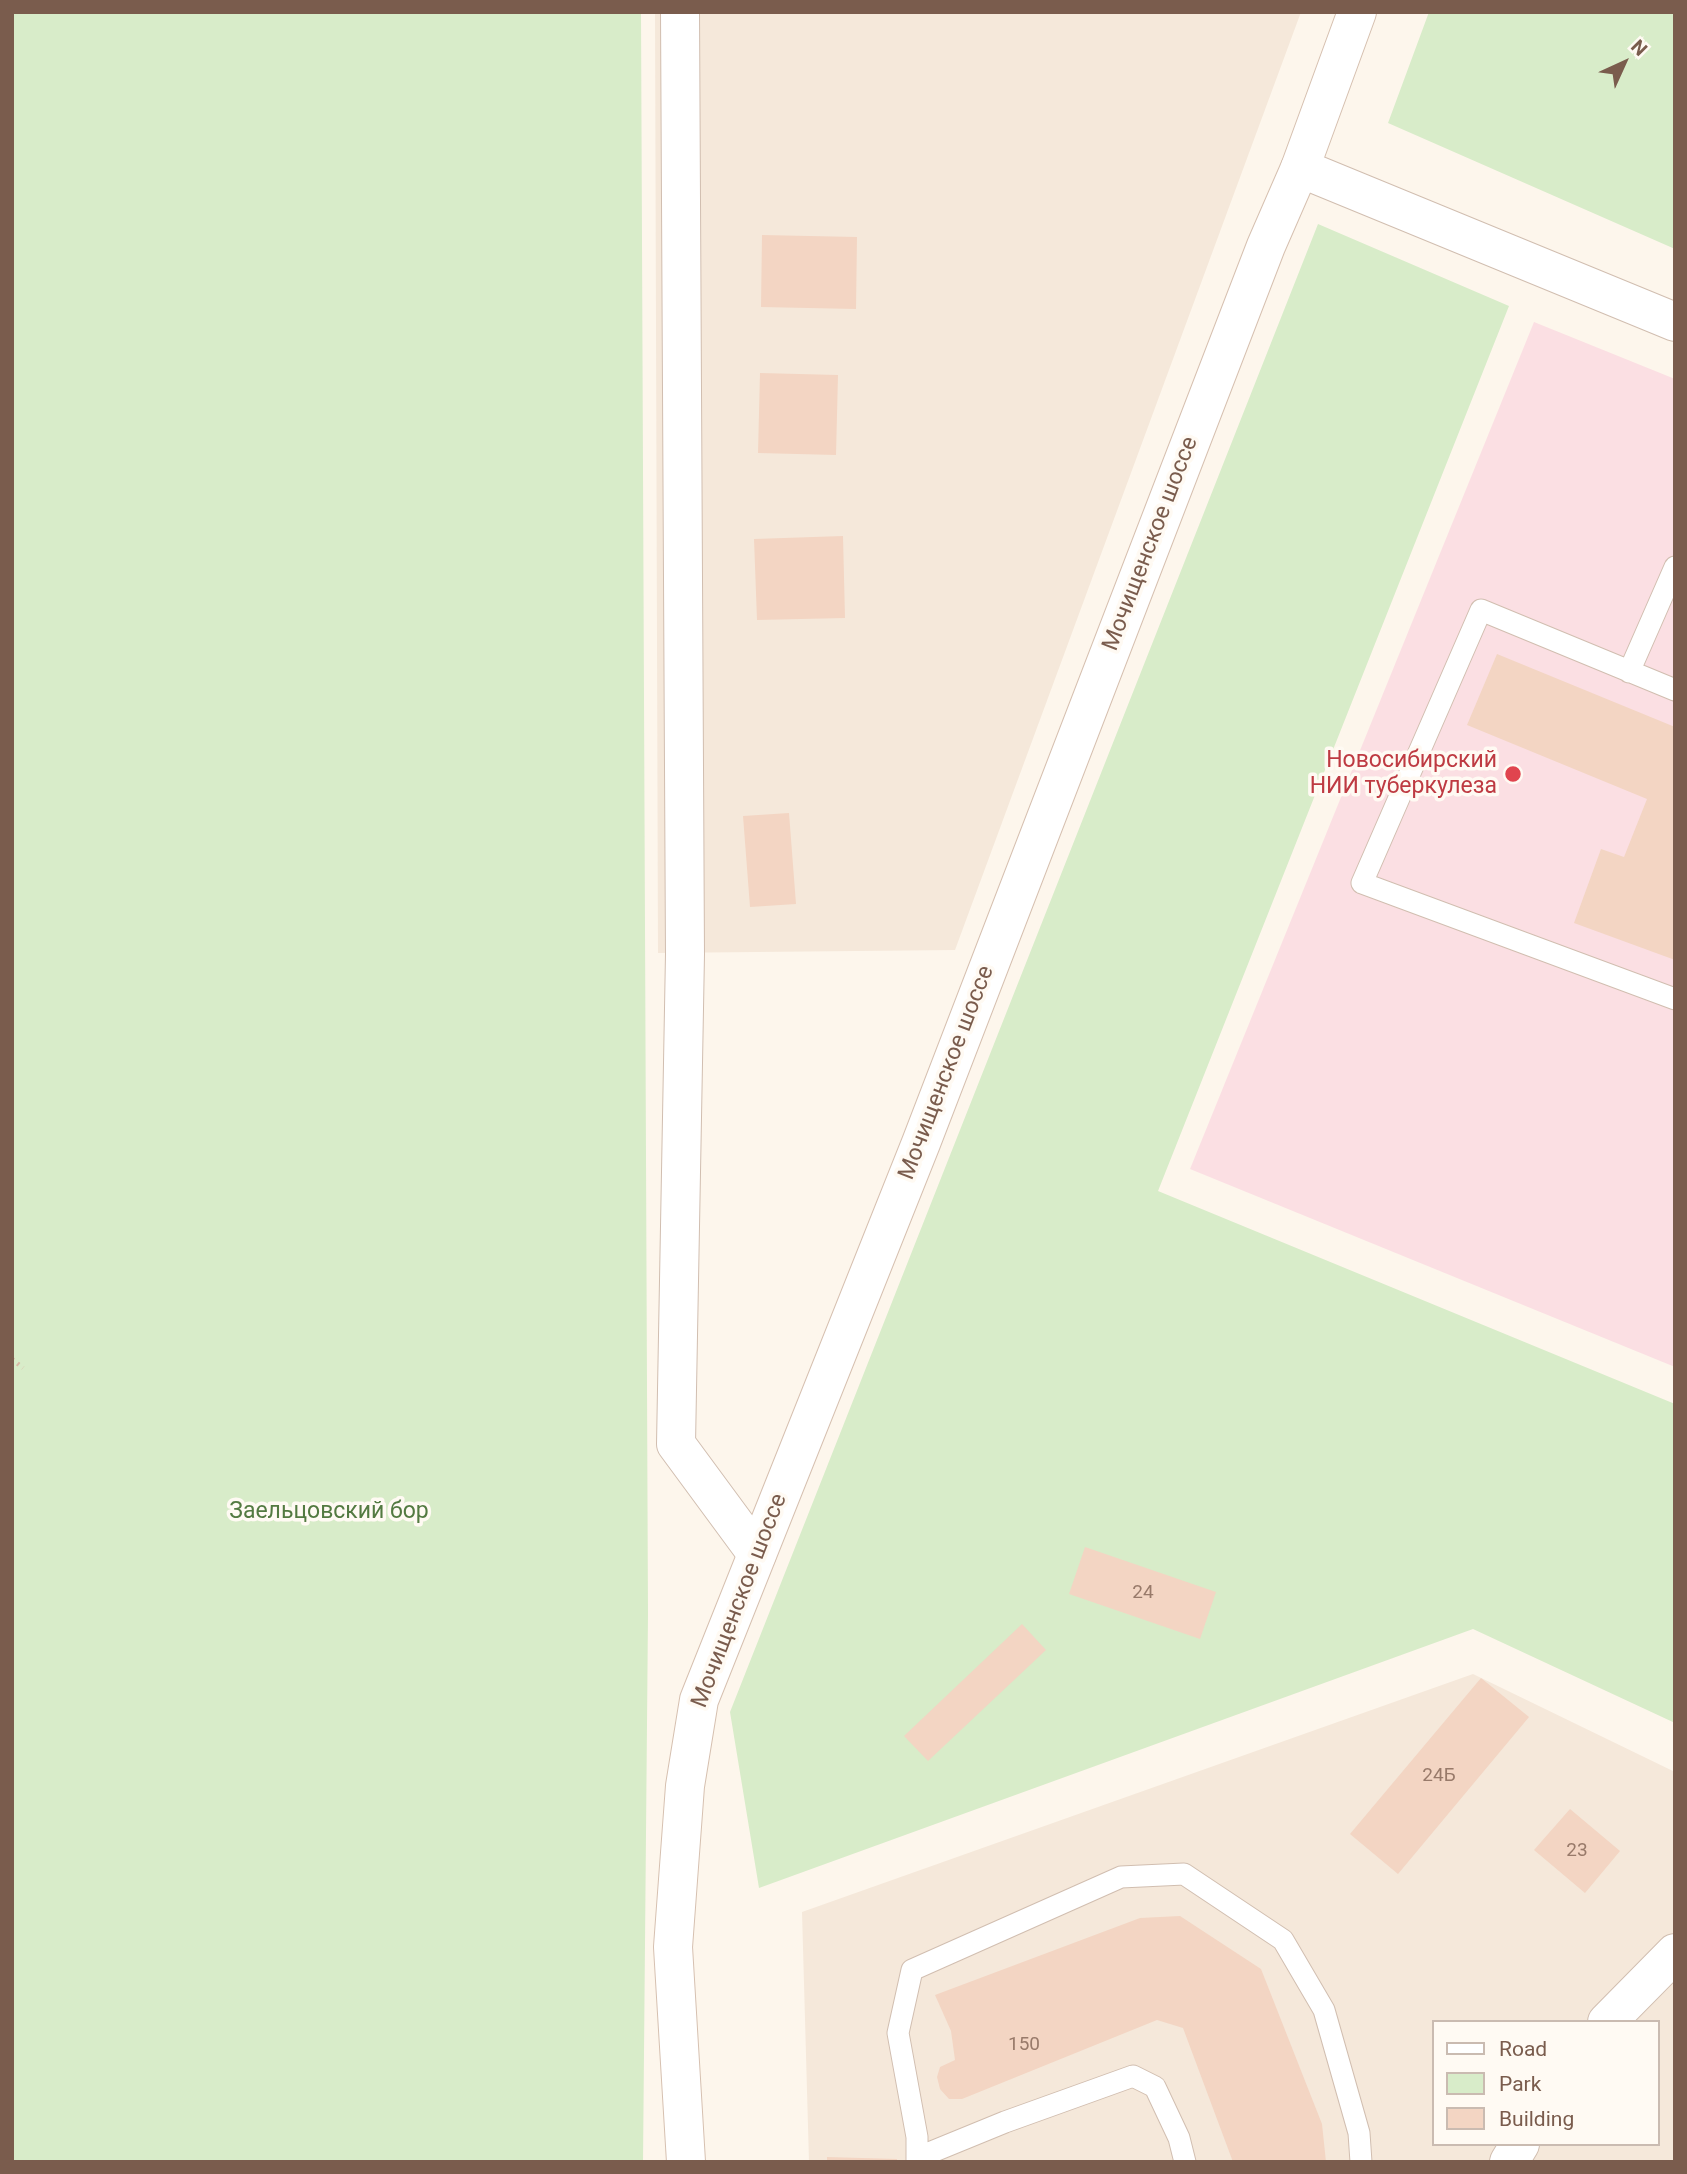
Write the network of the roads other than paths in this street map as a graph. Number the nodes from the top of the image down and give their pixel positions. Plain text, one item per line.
1 (680, 12) edge
2 (1357, 12) edge
3 (1300, 168) junction
4 (1675, 322) edge
5 (1675, 567) edge
6 (1629, 672) junction
7 (1675, 691) edge
8 (1675, 999) edge
9 (757, 1554) junction
10 (1675, 1953) edge
11 (1609, 2020) edge
12 (1519, 2146) edge
13 (917, 2160) edge
14 (686, 2162) edge
15 (1185, 2162) edge
16 (1361, 2162) edge
17 (1508, 2162) edge

1 - 9 street
2 - 3 street, Мочищенское шоссе
3 - 4 street
3 - 9 street, Мочищенское шоссе
5 - 6 lane
6 - 7 lane
6 - 8 lane
9 - 14 street, Мочищенское шоссе
10 - 11 street
12 - 17 street
13 - 15 lane
13 - 16 lane

